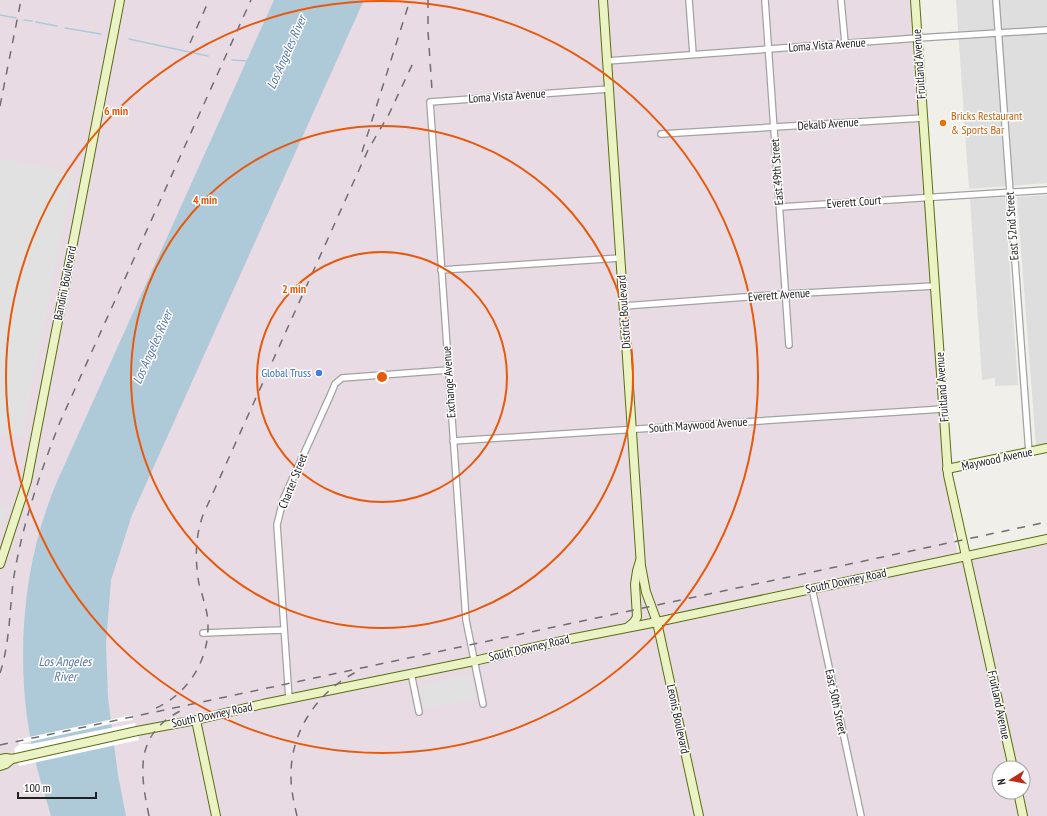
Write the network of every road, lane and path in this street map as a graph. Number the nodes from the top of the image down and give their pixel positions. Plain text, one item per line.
1 (120, 0) edge
2 (602, 0) edge
3 (689, 0) edge
4 (765, 0) edge
5 (842, 0) edge
6 (915, 0) edge
7 (996, 0) edge
8 (1047, 30) edge
9 (999, 33) junction
10 (918, 38) junction
11 (845, 43) junction
12 (768, 49) junction
13 (693, 54) junction
14 (607, 61) junction
15 (609, 89) junction
16 (430, 102) joint
17 (923, 118) junction
18 (774, 127) junction
19 (661, 134) dead end
20 (1047, 190) edge
21 (1010, 192) junction
22 (929, 197) junction
23 (780, 207) junction
24 (620, 258) junction
25 (442, 270) junction
26 (935, 286) junction
27 (786, 294) junction
28 (624, 306) junction
29 (789, 345) dead end
30 (448, 370) junction
31 (943, 408) junction
32 (632, 429) junction
33 (453, 441) junction
34 (1047, 448) edge
35 (1029, 452) junction
36 (947, 469) junction
37 (1047, 538) edge
38 (965, 556) junction
39 (641, 558) junction
40 (0, 564) edge
41 (812, 588) junction
42 (657, 622) junction
43 (628, 627) junction
44 (284, 630) junction
45 (203, 632) dead end
46 (474, 661) junction
47 (411, 674) junction
48 (289, 699) junction
49 (483, 704) dead end
50 (419, 712) dead end
51 (196, 720) junction
52 (0, 759) edge
53 (12, 759) junction
54 (1011, 760) edge
55 (0, 766) edge
56 (1020, 800) edge
57 (216, 816) edge
58 (699, 816) edge
59 (861, 816) edge
60 (1023, 816) edge

1 - 40 main road, Bandini Boulevard
2 - 14 main road, District Boulevard
3 - 13 street
4 - 12 street, East 49th Street
5 - 11 street
6 - 10 main road, Fruitland Avenue
7 - 9 street, East 52nd Street
8 - 9 street, Loma Vista Avenue
9 - 10 street, Loma Vista Avenue
9 - 21 street, East 52nd Street
10 - 11 street, Loma Vista Avenue
10 - 17 main road, Fruitland Avenue
11 - 12 street, Loma Vista Avenue
12 - 13 street, Loma Vista Avenue
12 - 18 street, East 49th Street
13 - 14 street, Loma Vista Avenue
14 - 15 main road, District Boulevard
15 - 16 street, Loma Vista Avenue
15 - 24 main road, District Boulevard
16 - 25 street, Exchange Avenue
17 - 18 street, Dekalb Avenue
17 - 22 main road, Fruitland Avenue
18 - 19 street, Dekalb Avenue
18 - 23 street, East 49th Street
20 - 21 street
21 - 22 street
21 - 35 street, East 52nd Street
22 - 23 street, Everett Court
22 - 26 main road, Fruitland Avenue
23 - 27 street, East 49th Street
24 - 25 street
24 - 28 main road, District Boulevard
25 - 30 street, Exchange Avenue
26 - 27 street, Everett Avenue
26 - 31 main road, Fruitland Avenue
27 - 28 street, Everett Avenue
27 - 29 street, East 49th Street
28 - 32 main road, District Boulevard
30 - 33 street, Exchange Avenue
30 - 44 street, Charter Street
31 - 32 street, South Maywood Avenue
31 - 36 main road, Fruitland Avenue
32 - 33 street, South Maywood Avenue
32 - 39 main road, District Boulevard
33 - 46 street, Exchange Avenue
34 - 35 main road, Maywood Avenue
35 - 36 main road, Maywood Avenue
36 - 38 main road, Fruitland Avenue
37 - 38 main road, South Downey Road
38 - 41 main road, South Downey Road
38 - 54 main road, Fruitland Avenue
39 - 42 main road, District Boulevard
39 - 43 main road
41 - 42 main road, South Downey Road
41 - 59 street, East 50th Street
42 - 43 main road, South Downey Road
42 - 58 main road, Leonis Boulevard
43 - 46 main road, South Downey Road
44 - 45 street
44 - 48 street, Charter Street
46 - 47 main road, South Downey Road
46 - 49 street, Exchange Avenue
47 - 48 main road, South Downey Road
47 - 50 street
48 - 51 main road, South Downey Road
51 - 53 main road, South Downey Road
51 - 57 main road
52 - 53 main road, South Downey Road
53 - 55 main road, South Downey Road
56 - 60 main road

